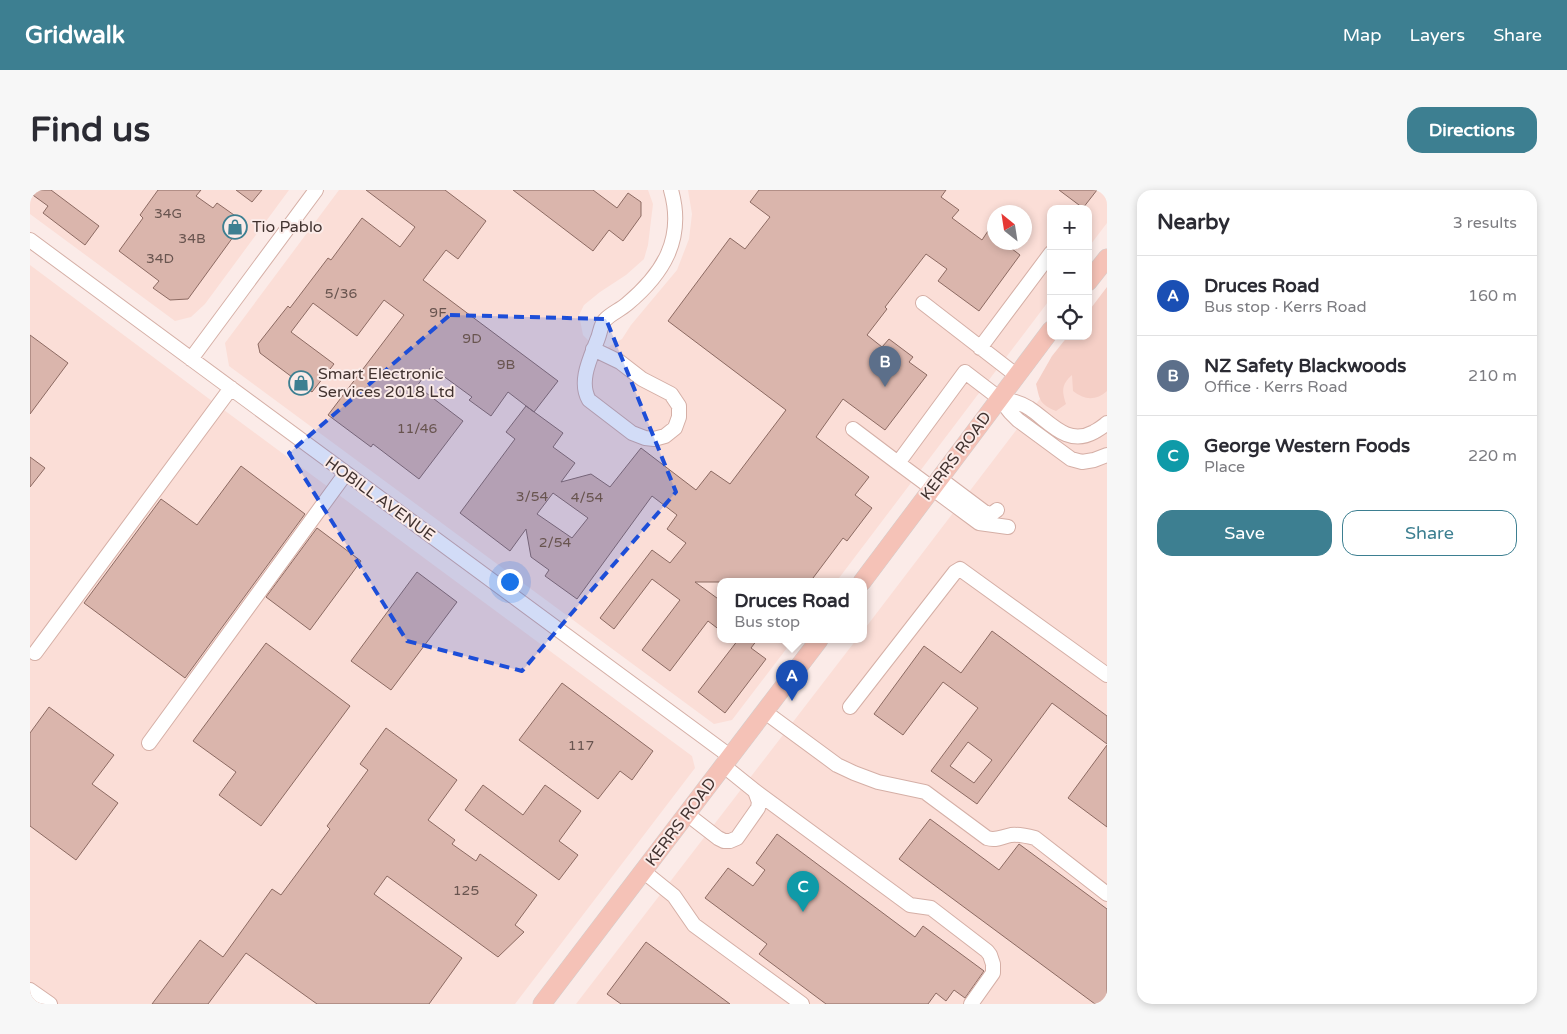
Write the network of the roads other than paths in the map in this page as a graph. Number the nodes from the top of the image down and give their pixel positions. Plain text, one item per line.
1 (316, 190) edge
2 (672, 190) edge
3 (30, 240) edge
4 (1047, 258) edge
5 (1107, 258) edge
6 (1092, 274) edge
7 (923, 303) dead end
8 (1047, 335) edge
9 (980, 348) junction
10 (593, 350) junction
11 (192, 359) junction
12 (1016, 375) junction
13 (231, 388) junction
14 (999, 398) junction
15 (1107, 423) edge
16 (852, 429) dead end
17 (1107, 455) edge
18 (898, 463) junction
19 (346, 473) junction
20 (935, 484) junction
21 (997, 510) dead end
22 (1008, 526) dead end
23 (865, 578) edge
24 (816, 643) edge
25 (35, 653) dead end
26 (1107, 675) edge
27 (850, 707) dead end
28 (765, 712) junction
29 (149, 743) dead end
30 (727, 761) junction
31 (755, 791) junction
32 (687, 814) junction
33 (643, 871) junction
34 (1107, 894) edge
35 (30, 990) edge
36 (50, 1004) edge
37 (542, 1004) edge
38 (802, 1004) edge
39 (971, 1004) edge

1 - 11 street
2 - 10 street
3 - 11 street, HOBILL AVENUE
4 - 9 street
5 - 6 main road
7 - 9 street
8 - 12 main road, KERRS ROAD
9 - 12 street
10 - 10 street
11 - 13 street, HOBILL AVENUE
12 - 14 main road, KERRS ROAD
13 - 19 street, HOBILL AVENUE
13 - 25 street
14 - 15 street
14 - 17 street
14 - 18 street
14 - 20 main road, KERRS ROAD
16 - 18 street
18 - 20 street
19 - 29 street
19 - 30 street, HOBILL AVENUE
20 - 21 street
20 - 22 street
20 - 23 main road, KERRS ROAD
24 - 28 main road, KERRS ROAD
26 - 27 street
28 - 30 main road, KERRS ROAD
28 - 34 street
30 - 31 street, HOBILL AVENUE
30 - 32 main road, KERRS ROAD
31 - 32 street
31 - 39 street, HOBILL AVENUE
32 - 33 main road, KERRS ROAD
33 - 37 main road, KERRS ROAD
33 - 38 street
35 - 36 street

